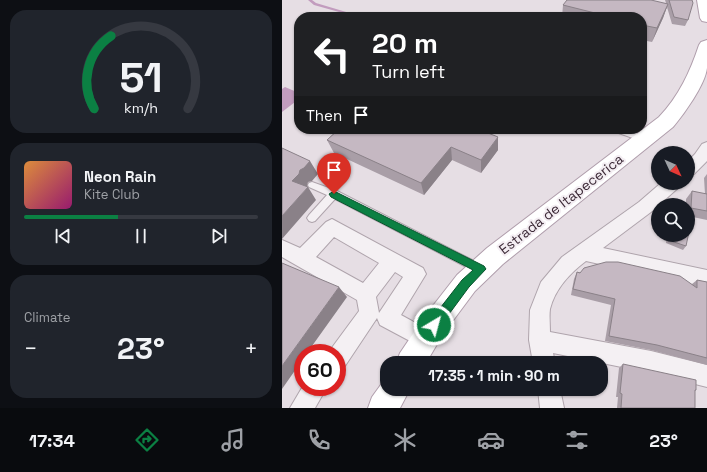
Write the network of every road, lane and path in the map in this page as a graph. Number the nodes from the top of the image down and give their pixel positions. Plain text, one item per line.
1 (704, 0) edge
2 (707, 18) edge
3 (707, 45) edge
4 (630, 134) edge
5 (644, 139) junction
6 (705, 155) edge
7 (695, 164) edge
8 (312, 185) dead end
9 (664, 190) edge
10 (334, 194) junction
11 (312, 218) dead end
12 (282, 248) edge
13 (583, 252) junction
14 (302, 259) junction
15 (392, 261) junction
16 (481, 269) junction
17 (707, 279) edge
18 (366, 295) junction
19 (425, 339) junction
20 (540, 340) junction
21 (346, 345) edge
22 (414, 356) edge
23 (543, 356) edge
24 (707, 376) edge
25 (310, 396) edge
26 (391, 396) edge
27 (549, 396) edge
28 (302, 408) edge
29 (383, 408) edge
30 (552, 408) edge

1 - 2 main road
3 - 5 main road, Estrada de Itapecerica
4 - 5 lane
5 - 16 main road, Estrada de Itapecerica
6 - 7 street
8 - 10 lane
9 - 13 street
10 - 11 lane
10 - 16 lane
12 - 14 street
13 - 17 street
13 - 20 street
14 - 15 street
14 - 18 street
15 - 18 street
15 - 19 street
16 - 19 main road, Estrada de Itapecerica
18 - 21 street
19 - 22 main road, Estrada de Itapecerica
20 - 23 street
20 - 24 street
25 - 28 street
26 - 29 main road
27 - 30 street

